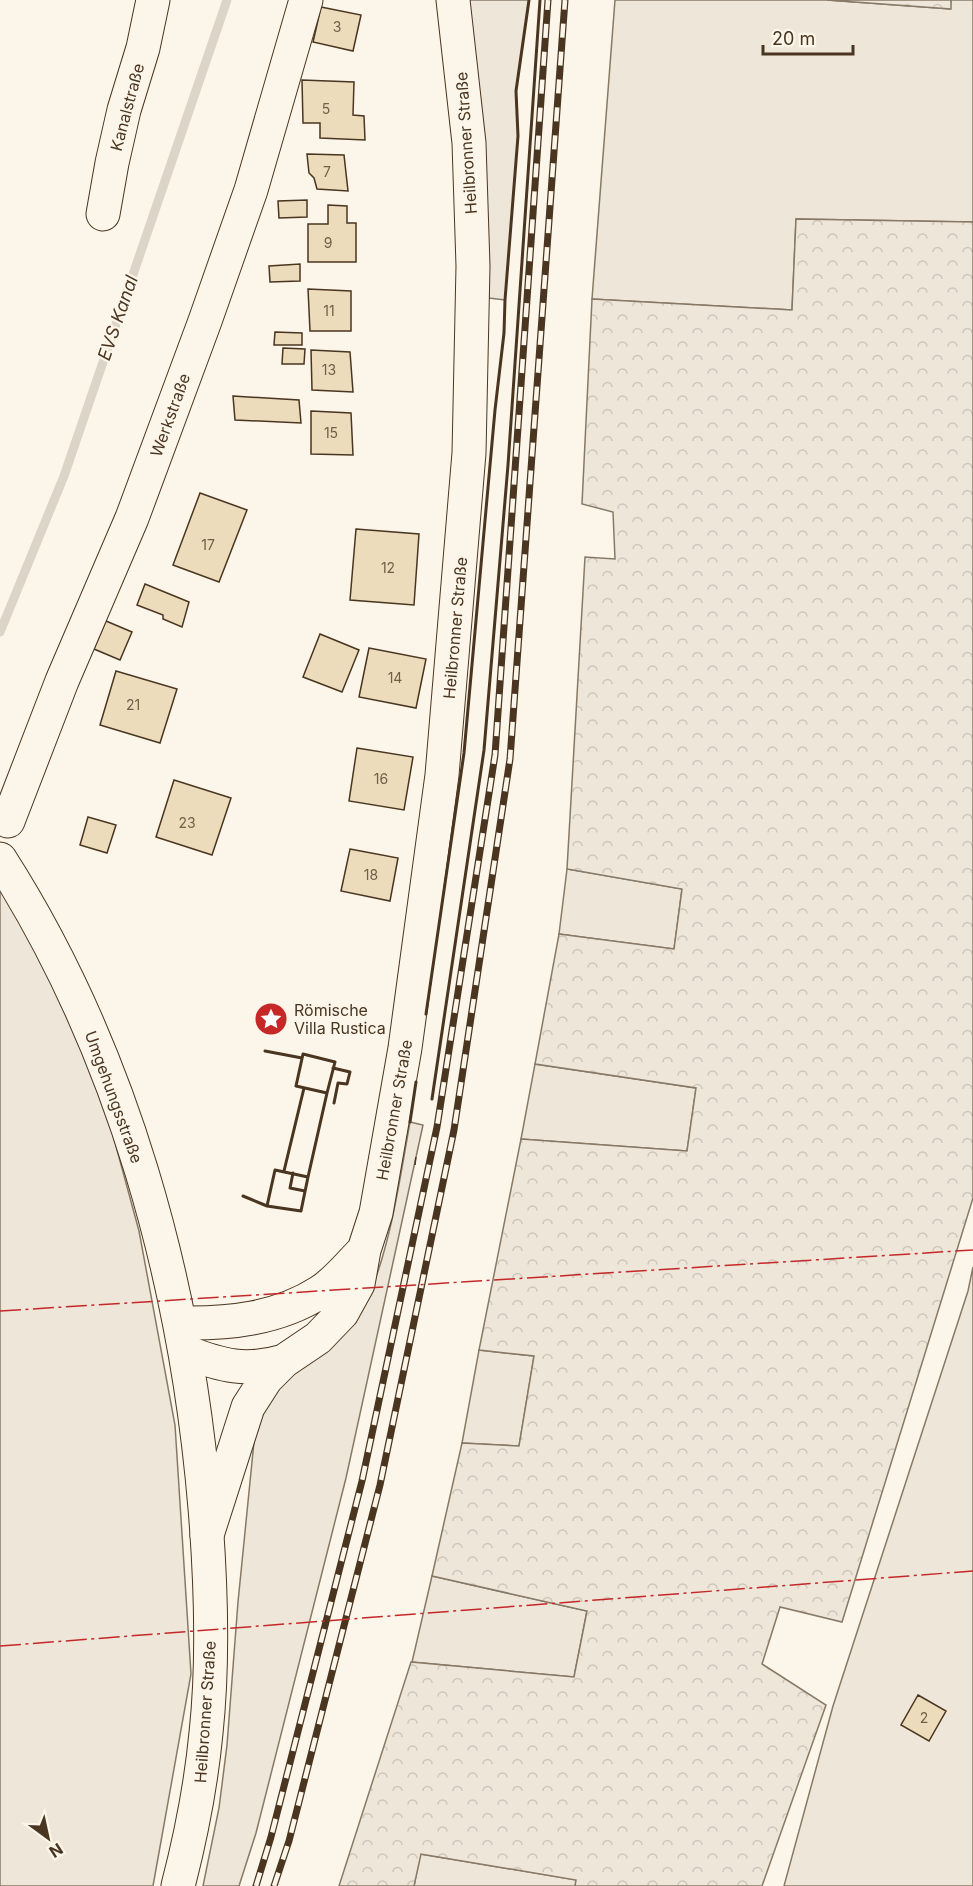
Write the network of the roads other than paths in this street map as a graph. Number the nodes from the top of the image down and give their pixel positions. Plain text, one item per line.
1 (153, 0) edge
2 (306, 0) edge
3 (453, 0) edge
4 (103, 214) dead end
5 (8, 821) dead end
6 (5, 866) edge
7 (364, 1250) junction
8 (183, 1337) junction
9 (284, 1361) junction
10 (207, 1535) junction
11 (178, 1886) edge

1 - 4 street, Kanalstraße
2 - 5 street, Werkstraße
3 - 7 street, Heilbronner Straße
6 - 8 street, Umgehungsstraße
7 - 8 street, Heilbronner Straße
7 - 9 street, Heilbronner Straße
8 - 9 street, Heilbronner Straße
8 - 10 street, Heilbronner Straße
9 - 10 street, Heilbronner Straße
10 - 11 street, Heilbronner Straße

